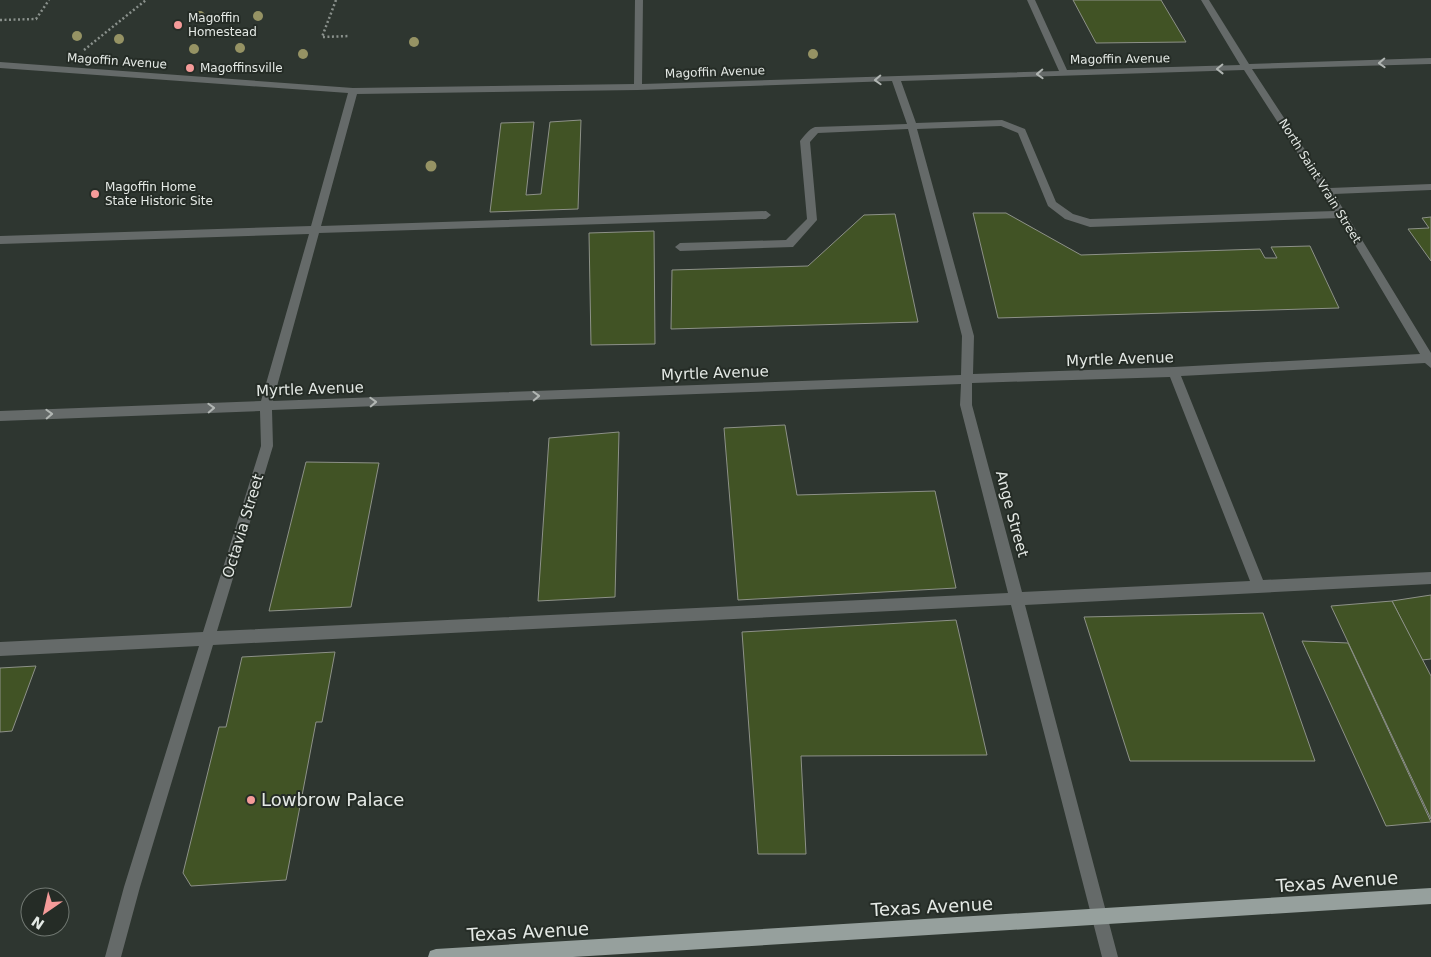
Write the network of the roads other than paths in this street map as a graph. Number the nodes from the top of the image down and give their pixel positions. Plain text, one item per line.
1 (639, 0) edge
2 (1031, 0) edge
3 (1205, 0) edge
4 (1431, 62) edge
5 (0, 65) edge
6 (1248, 69) junction
7 (1064, 73) junction
8 (896, 79) junction
9 (638, 87) junction
10 (353, 91) junction
11 (912, 126) junction
12 (1431, 187) edge
13 (1327, 191) junction
14 (1342, 214) junction
15 (766, 215) dead end
16 (313, 231) junction
17 (0, 240) edge
18 (680, 247) dead end
19 (1430, 360) edge
20 (1174, 372) junction
21 (966, 379) junction
22 (266, 406) junction
23 (0, 416) edge
24 (1431, 578) edge
25 (1259, 586) junction
26 (1018, 598) junction
27 (208, 639) junction
28 (0, 649) edge
29 (1431, 896) edge
30 (1101, 918) junction
31 (113, 957) edge
32 (436, 957) edge
33 (1110, 957) edge

1 - 9 street
2 - 7 street
3 - 6 street, North Saint Vrain Street
4 -> 6 street, Magoffin Avenue
5 - 10 street, Magoffin Avenue
6 -> 7 street, Magoffin Avenue
6 - 13 street, North Saint Vrain Street
7 -> 8 street, Magoffin Avenue
8 -> 9 street, Magoffin Avenue
8 - 11 street, Ange Street
9 - 10 street, Magoffin Avenue
10 - 16 street, Octavia Street
11 - 14 street
11 - 18 street
11 - 21 street, Ange Street
12 - 13 street
13 - 14 street, North Saint Vrain Street
14 - 19 street, North Saint Vrain Street
15 - 16 street
16 - 17 street
16 - 22 street, Octavia Street
19 - 20 street, Myrtle Avenue
20 - 21 street, Myrtle Avenue
20 - 25 street
22 -> 21 street, Myrtle Avenue
21 - 26 street, Ange Street
23 -> 22 street, Myrtle Avenue
22 - 27 street, Octavia Street
24 - 25 street
25 - 26 street
26 - 27 street
26 - 30 street, Ange Street
27 - 28 street
27 - 31 street, Octavia Street
29 - 30 main road, Texas Avenue
30 - 32 main road, Texas Avenue
30 - 33 street, Ange Street

